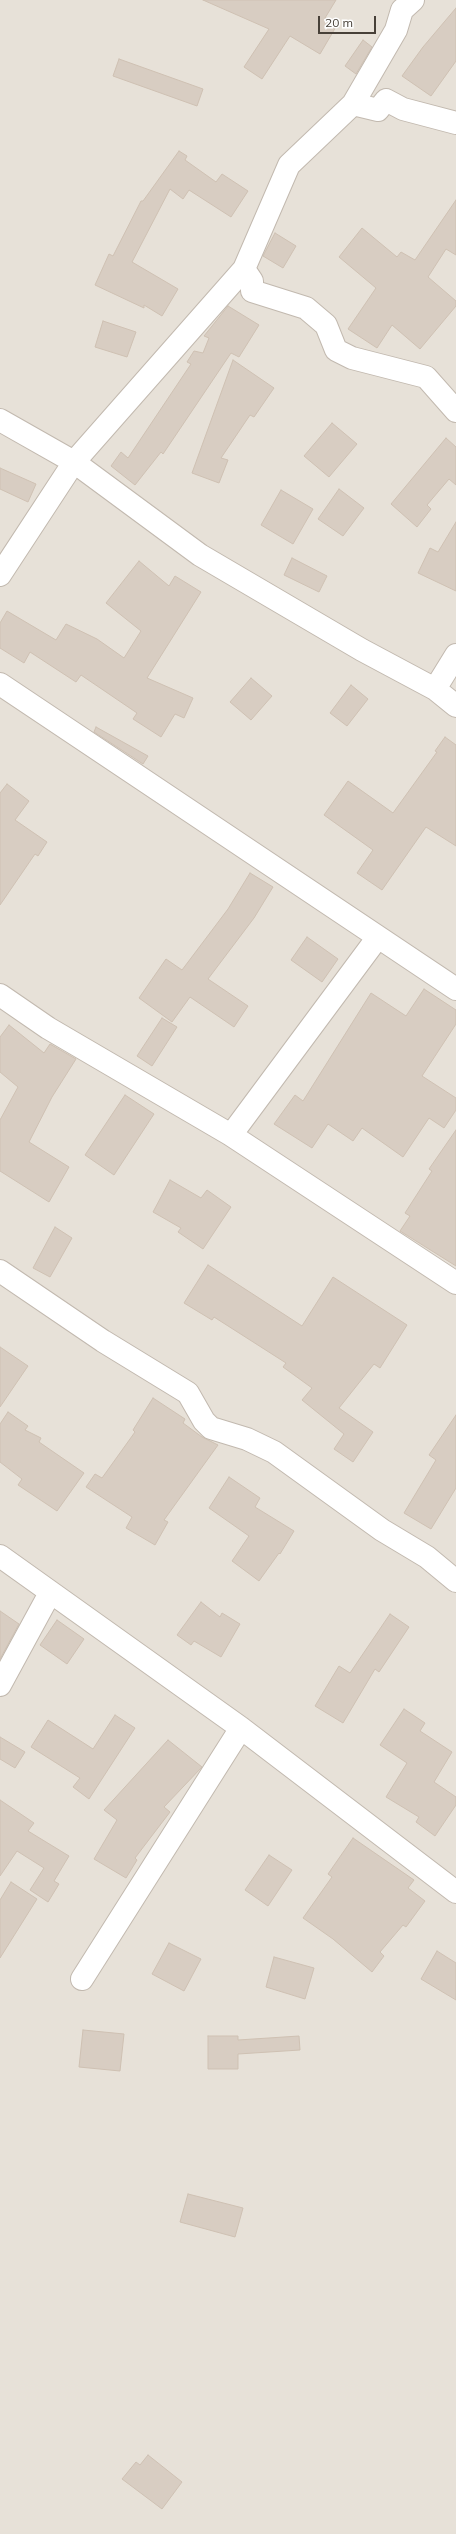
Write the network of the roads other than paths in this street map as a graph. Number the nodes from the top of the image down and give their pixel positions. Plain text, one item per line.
1 (413, 0) edge
2 (353, 104) junction
3 (456, 123) edge
4 (244, 269) junction
5 (456, 411) edge
6 (0, 420) edge
7 (74, 462) junction
8 (0, 575) edge
9 (456, 655) edge
10 (0, 684) edge
11 (435, 689) junction
12 (456, 706) edge
13 (378, 937) junction
14 (456, 989) edge
15 (0, 995) edge
16 (231, 1134) junction
17 (0, 1271) edge
18 (456, 1283) edge
19 (0, 1556) edge
20 (456, 1581) edge
21 (50, 1593) junction
22 (0, 1685) edge
23 (241, 1728) junction
24 (456, 1892) edge
25 (82, 1979) dead end

1 - 2 street
2 - 3 street
2 - 4 street
4 - 5 street
4 - 7 street
6 - 7 street
7 - 8 street
7 - 11 street
9 - 11 street
10 - 13 street
11 - 12 street
13 - 14 street
13 - 16 street
15 - 16 street
16 - 18 street
17 - 20 street
19 - 21 street
21 - 22 street
21 - 23 street
23 - 24 street
23 - 25 street

